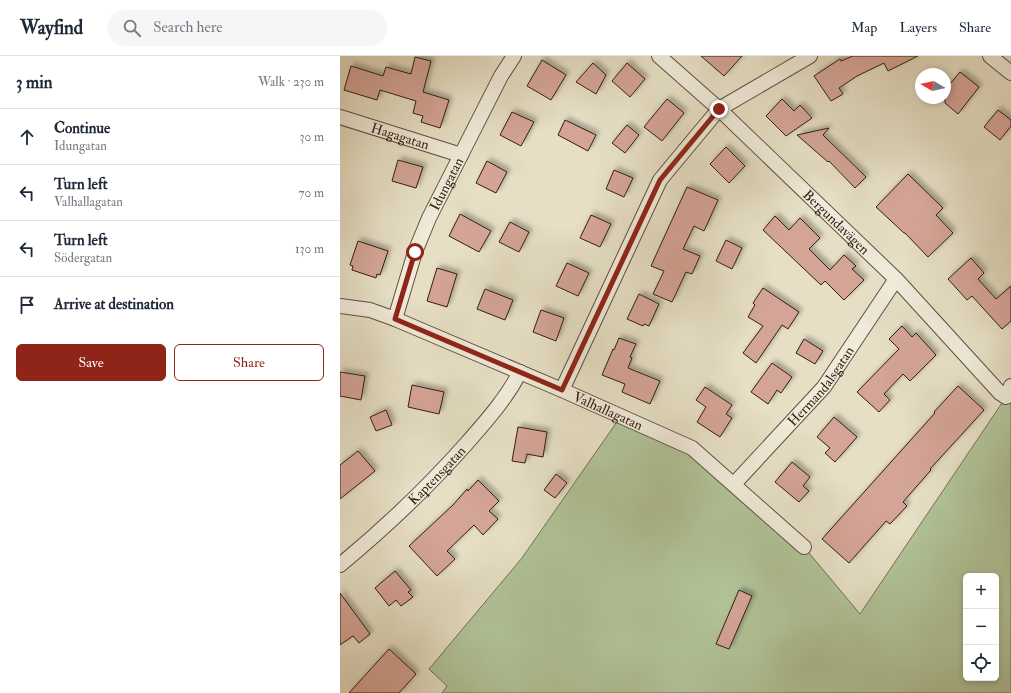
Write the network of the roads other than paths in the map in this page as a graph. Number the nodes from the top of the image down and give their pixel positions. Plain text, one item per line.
1 (514, 56) edge
2 (659, 56) edge
3 (810, 56) edge
4 (990, 56) edge
5 (1011, 73) edge
6 (719, 109) junction
7 (340, 117) edge
8 (461, 155) junction
9 (896, 279) junction
10 (340, 306) edge
11 (395, 319) junction
12 (520, 372) junction
13 (562, 390) junction
14 (1008, 391) edge
15 (734, 484) junction
16 (804, 547) dead end
17 (340, 565) edge

1 - 8 street, Idungatan
2 - 6 street, Bergundavägen
3 - 6 street
4 - 5 street
6 - 9 street, Bergundavägen
6 - 13 street
7 - 8 street, Hagagatan
8 - 11 street, Idungatan
9 - 14 street, Bergundavägen
9 - 15 street, Hermandalsgatan
10 - 11 street, Valhallagatan
11 - 12 street, Valhallagatan
12 - 13 street, Valhallagatan
12 - 17 street, Kaptensgatan
13 - 15 street, Valhallagatan
15 - 16 street, Valhallagatan

